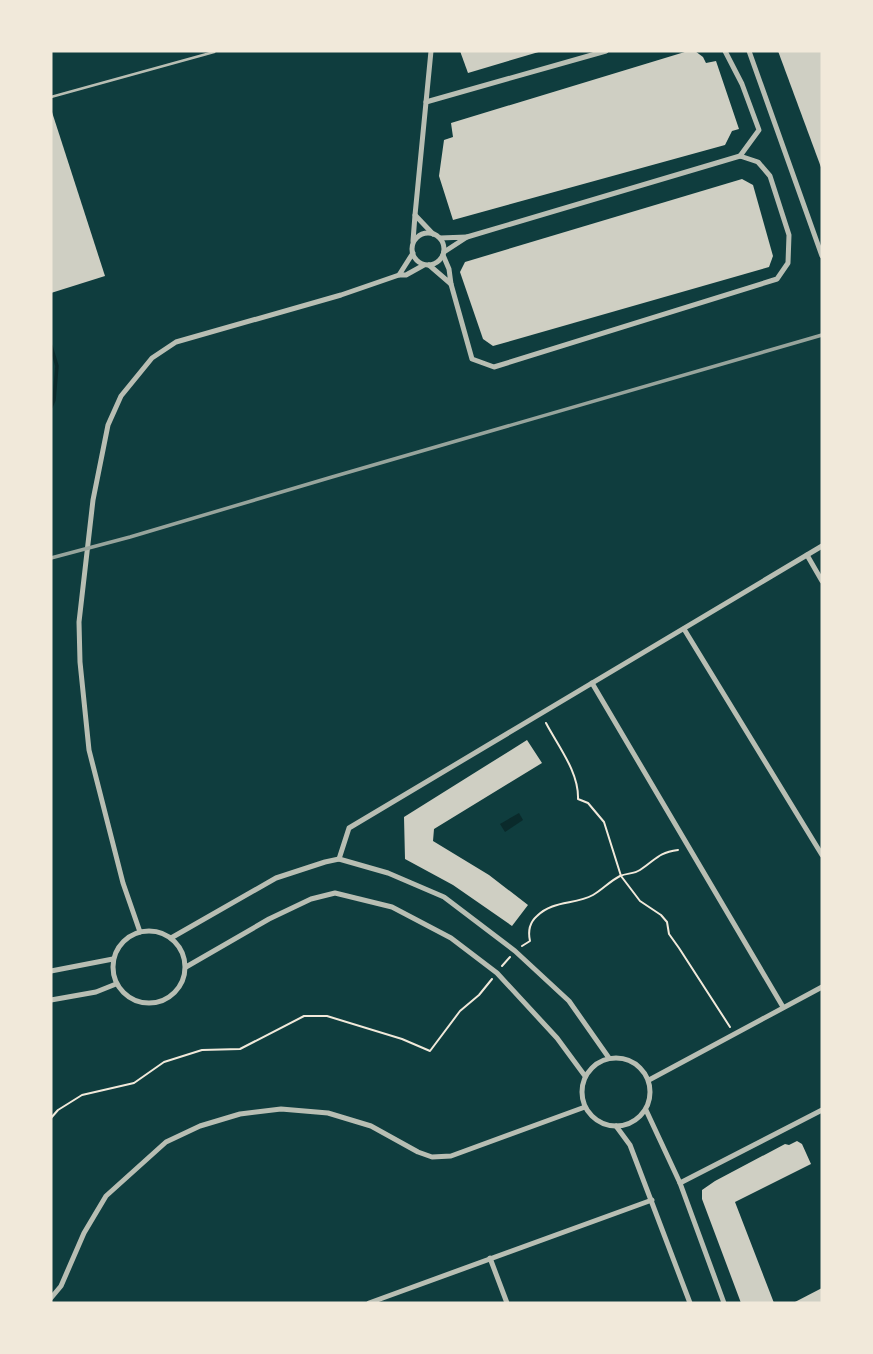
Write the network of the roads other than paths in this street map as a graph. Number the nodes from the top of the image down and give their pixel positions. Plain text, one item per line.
1 (215, 51) edge
2 (431, 51) edge
3 (606, 51) edge
4 (725, 51) edge
5 (749, 51) edge
6 (51, 97) edge
7 (426, 102) junction
8 (740, 156) junction
9 (415, 215) junction
10 (433, 234) junction
11 (467, 237) junction
12 (440, 238) junction
13 (413, 243) junction
14 (413, 253) junction
15 (444, 253) junction
16 (822, 256) edge
17 (427, 265) junction
18 (399, 275) junction
19 (451, 284) junction
20 (822, 545) edge
21 (807, 555) junction
22 (822, 581) edge
23 (684, 629) junction
24 (592, 683) junction
25 (822, 855) edge
26 (339, 859) junction
27 (140, 932) junction
28 (171, 938) junction
29 (113, 959) junction
30 (186, 967) junction
31 (51, 971) edge
32 (116, 984) junction
33 (822, 987) edge
34 (51, 1000) edge
35 (783, 1007) junction
36 (609, 1058) junction
37 (585, 1076) junction
38 (649, 1080) junction
39 (585, 1107) junction
40 (646, 1110) junction
41 (822, 1110) edge
42 (616, 1126) junction
43 (680, 1183) junction
44 (652, 1200) junction
45 (490, 1258) junction
46 (51, 1298) edge
47 (369, 1303) edge
48 (507, 1303) edge
49 (690, 1303) edge
50 (724, 1303) edge

1 - 6 lane
2 - 7 street
3 - 7 street
4 - 8 street
5 - 16 street
7 - 9 street
8 - 11 street
8 - 19 street
9 - 10 street
9 - 13 street
10 - 12 street
10 - 13 street
11 - 12 street
11 - 15 street
12 - 15 street
13 - 14 street
14 - 17 street
14 - 18 street
15 - 17 street
15 - 19 street
17 - 18 street
17 - 19 street
18 - 27 street
20 - 21 street
21 - 22 street
21 - 23 street
23 - 24 street
23 - 25 street
24 - 26 street
24 - 35 street
26 - 28 street
26 - 36 street
27 - 28 street
27 - 29 street
28 - 30 street
29 - 31 street
29 - 32 street
30 - 32 street
30 - 37 street
32 - 34 street
33 - 35 street
35 - 38 street
36 - 37 street
36 - 38 street
37 - 39 street
38 - 40 street
39 - 42 street
39 - 46 street
40 - 42 street
40 - 43 street
41 - 43 street
42 - 44 street
43 - 50 street
44 - 45 street
44 - 49 street
45 - 47 street
45 - 48 street

